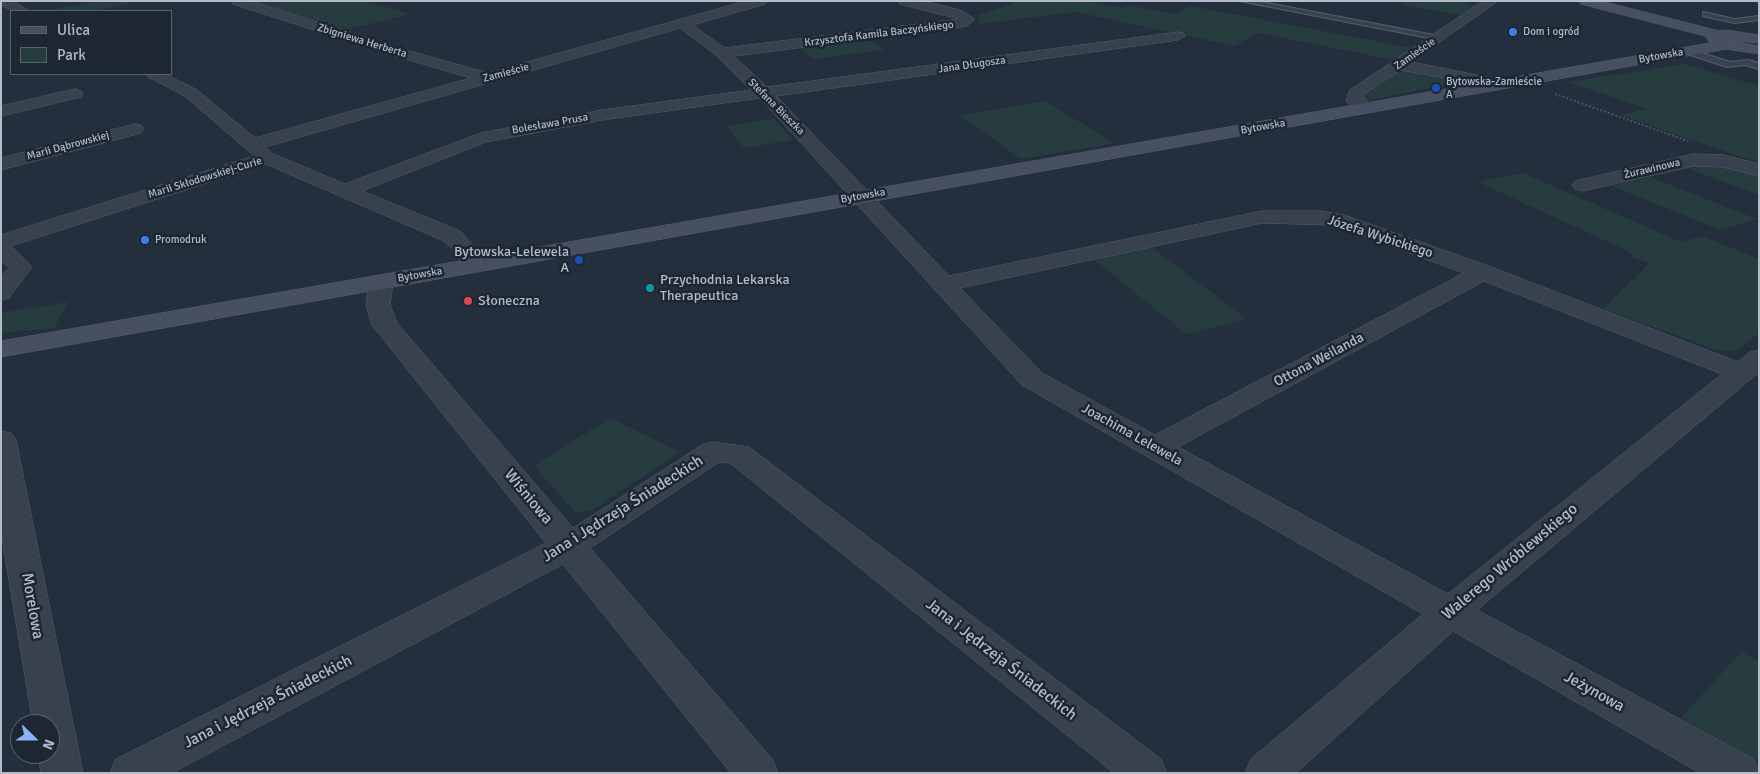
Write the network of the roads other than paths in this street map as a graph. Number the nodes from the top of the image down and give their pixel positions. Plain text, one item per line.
1 (2, 1) edge
2 (237, 1) edge
3 (761, 1) edge
4 (904, 1) edge
5 (1244, 1) edge
6 (1585, 1) edge
7 (1485, 2) edge
8 (21, 10) edge
9 (1706, 14) dead end
10 (1759, 18) edge
11 (682, 24) junction
12 (1178, 36) dead end
13 (1439, 38) junction
14 (1759, 39) edge
15 (1722, 40) junction
16 (1759, 50) edge
17 (1687, 52) junction
18 (722, 53) junction
19 (1400, 65) junction
20 (1759, 66) edge
21 (155, 75) edge
22 (488, 78) junction
23 (1496, 85) junction
24 (75, 94) dead end
25 (765, 94) junction
26 (1368, 108) junction
27 (1, 111) edge
28 (135, 129) dead end
29 (252, 145) junction
30 (267, 158) junction
31 (1, 164) edge
32 (1759, 170) edge
33 (1582, 185) dead end
34 (343, 191) junction
35 (863, 196) junction
36 (1, 242) edge
37 (1, 248) edge
38 (474, 266) junction
39 (1483, 272) junction
40 (381, 282) junction
41 (944, 284) junction
42 (1, 293) edge
43 (1, 349) edge
44 (1750, 365) edge
45 (1, 440) edge
46 (1154, 448) junction
47 (569, 546) junction
48 (1450, 612) junction
49 (62, 773) edge
50 (131, 773) edge
51 (757, 773) edge
52 (1146, 773) edge
53 (1266, 773) edge
54 (1739, 773) edge

1 - 8 street
2 - 22 street, Zbigniewa Herberta
3 - 11 street, Zamieście
4 - 18 street, Krzysztofa Kamila Baczyńskiego
5 - 13 lane
6 - 15 street
7 - 13 street, Zamieście
9 - 10 lane
11 - 18 street, Stefana Bieszka
11 - 22 street, Zamieście
12 - 25 street, Jana Długosza
13 - 19 street, Zamieście
14 - 15 street
15 - 16 street
15 - 17 street, Bytowska
17 - 20 lane
17 - 23 street, Bytowska
18 - 25 street, Stefana Bieszka
19 - 23 street
19 - 26 street, Zamieście
21 - 29 street
22 - 29 street, Zamieście
23 - 26 street, Bytowska
24 - 27 street
25 - 34 street, Bolesława Prusa
25 - 35 street, Stefana Bieszka
26 - 35 street, Bytowska
28 - 31 street, Marii Dąbrowskiej
29 - 30 street
30 - 34 street, Marii Skłodowskiej-Curie
30 - 36 street, Marii Skłodowskiej-Curie
32 - 33 street, Żurawinowa
34 - 38 street, Marii Skłodowskiej-Curie
35 - 38 street, Bytowska
35 - 41 street, Joachima Lelewela
37 - 42 street
38 - 40 street, Bytowska
39 - 41 street, Józefa Wybickiego
39 - 44 street, Józefa Wybickiego
39 - 46 street, Ottona Weilanda
40 - 43 street, Bytowska
40 - 47 street, Wiśniowa
41 - 46 street, Joachima Lelewela
44 - 48 street, Walerego Wróblewskiego
45 - 49 street, Morelowa
46 - 48 street, Joachima Lelewela
47 - 50 street, Jana i Jędrzeja Śniadeckich
47 - 51 street, Wiśniowa
47 - 52 street, Jana i Jędrzeja Śniadeckich
48 - 53 street, Walerego Wróblewskiego
48 - 54 street, Jeżynowa

